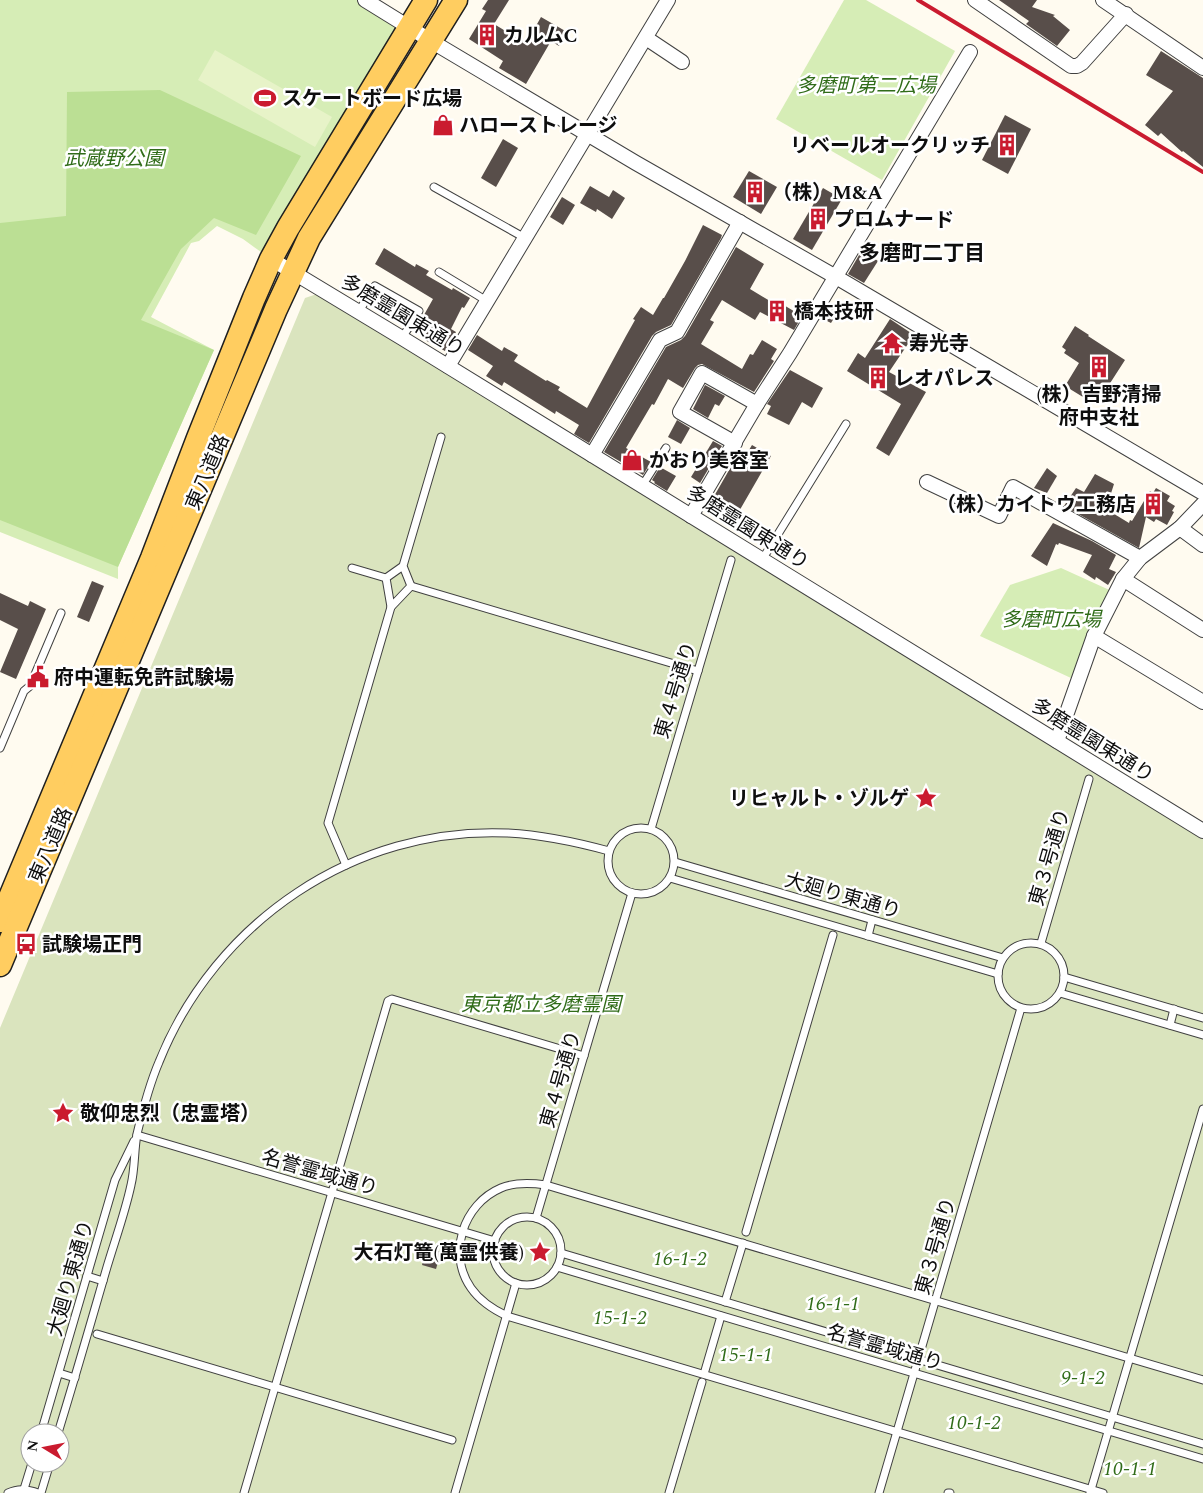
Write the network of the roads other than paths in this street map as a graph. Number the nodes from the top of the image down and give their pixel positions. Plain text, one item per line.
1 (365, 0) edge
2 (426, 0) edge
3 (456, 0) edge
4 (668, 0) edge
5 (975, 0) edge
6 (1103, 0) edge
7 (1126, 14) junction
8 (409, 27) junction
9 (646, 38) junction
10 (430, 40) junction
11 (970, 52) dead end
12 (682, 62) dead end
13 (1203, 68) edge
14 (588, 134) junction
15 (434, 187) dead end
16 (740, 222) junction
17 (525, 238) junction
18 (271, 259) junction
19 (292, 272) junction
20 (439, 272) dead end
21 (836, 277) junction
22 (487, 301) junction
23 (358, 311) junction
24 (402, 338) junction
25 (448, 366) junction
26 (757, 404) junction
27 (846, 424) dead end
28 (441, 437) dead end
29 (735, 443) junction
30 (666, 448) dead end
31 (592, 455) junction
32 (927, 482) dead end
33 (642, 486) junction
34 (1203, 494) edge
35 (1203, 504) edge
36 (691, 516) junction
37 (1180, 528) junction
38 (1203, 544) edge
39 (1140, 558) junction
40 (731, 560) dead end
41 (762, 560) junction
42 (403, 566) junction
43 (352, 568) dead end
44 (386, 578) junction
45 (1124, 579) junction
46 (411, 586) junction
47 (391, 607) junction
48 (61, 613) dead end
49 (1203, 630) edge
50 (1094, 636) junction
51 (698, 671) junction
52 (1203, 702) edge
53 (1057, 741) junction
54 (0, 748) edge
55 (1089, 779) dead end
56 (651, 829) junction
57 (1203, 831) edge
58 (609, 851) junction
59 (675, 862) junction
60 (346, 865) junction
61 (670, 878) junction
62 (632, 893) junction
63 (872, 920) junction
64 (0, 921) edge
65 (833, 935) dead end
66 (868, 936) junction
67 (1041, 943) junction
68 (1003, 958) junction
69 (0, 965) edge
70 (998, 974) junction
71 (1064, 977) junction
72 (1060, 993) junction
73 (1022, 1008) junction
74 (1174, 1009) junction
75 (1203, 1018) edge
76 (1170, 1025) junction
77 (1203, 1035) edge
78 (584, 1056) junction
79 (1203, 1110) edge
80 (137, 1135) junction
81 (546, 1185) junction
82 (332, 1193) junction
83 (536, 1218) junction
84 (462, 1231) junction
85 (746, 1232) dead end
86 (494, 1241) junction
87 (742, 1243) junction
88 (561, 1253) junction
89 (557, 1267) junction
90 (87, 1276) junction
91 (103, 1281) junction
92 (516, 1283) junction
93 (936, 1301) junction
94 (725, 1302) junction
95 (507, 1316) junction
96 (721, 1316) junction
97 (97, 1334) dead end
98 (1130, 1358) junction
99 (918, 1359) junction
100 (58, 1373) junction
101 (914, 1373) junction
102 (75, 1378) junction
103 (703, 1378) junction
104 (1203, 1380) edge
105 (275, 1387) junction
106 (1112, 1417) junction
107 (44, 1423) edge
108 (61, 1423) edge
109 (1109, 1431) junction
110 (897, 1432) junction
111 (452, 1440) dead end
112 (1203, 1444) edge
113 (1203, 1459) edge
114 (29, 1473) edge
115 (46, 1473) edge
116 (24, 1489) junction
117 (1091, 1491) edge
118 (8, 1493) edge
119 (39, 1493) edge
120 (244, 1493) edge
121 (455, 1493) edge
122 (669, 1493) edge
123 (879, 1493) edge
124 (1103, 1493) edge

1 - 8 street
2 - 8 main road, 東八道路
3 - 10 main road, 東八道路
4 - 9 street
5 - 7 street
6 - 7 street
7 - 13 street
8 - 10 street
8 - 18 main road, 東八道路
9 - 12 street
9 - 14 street
10 - 14 street
10 - 19 main road, 東八道路
11 - 21 street
14 - 16 street
14 - 17 street
15 - 17 lane
16 - 21 street
16 - 31 street
17 - 22 street
18 - 19 street, 多磨霊園東通り
18 - 64 main road, 東八道路
19 - 23 street, 多磨霊園東通り
19 - 69 main road, 東八道路
20 - 22 lane
21 - 26 street
21 - 34 street
22 - 25 street
23 - 24 street, 多磨霊園東通り
23 - 24 lane
24 - 25 street, 多磨霊園東通り
25 - 31 street, 多磨霊園東通り
26 - 29 street
26 - 29 street
27 - 41 lane
28 - 42 lane
29 - 36 street
30 - 33 lane
31 - 33 street, 多磨霊園東通り
32 - 39 street
33 - 36 street, 多磨霊園東通り
35 - 37 street
36 - 41 street, 多磨霊園東通り
37 - 38 street
37 - 39 street
39 - 45 street
40 - 51 lane, 東４号通り
41 - 53 street, 多磨霊園東通り
42 - 44 lane
42 - 46 lane
43 - 44 lane
44 - 47 lane
45 - 49 street
45 - 50 street
46 - 47 lane
46 - 51 lane
47 - 60 lane
48 - 54 lane
50 - 52 street
50 - 53 street
51 - 56 lane, 東４号通り
53 - 57 street, 多磨霊園東通り
55 - 67 lane, 東３号通り
56 - 58 lane
56 - 59 lane
58 - 60 lane, 大廻り東通り
58 - 62 lane
59 - 61 lane
59 - 63 lane, 大廻り東通り
60 - 80 lane, 大廻り東通り
61 - 62 lane
61 - 66 lane, 大廻り東通り
62 - 78 lane, 東４号通り
63 - 66 lane
63 - 68 lane, 大廻り東通り
65 - 85 lane
66 - 70 lane, 大廻り東通り
67 - 68 lane
67 - 71 lane
68 - 70 lane
70 - 73 lane
71 - 72 lane
71 - 74 lane
72 - 73 lane
72 - 76 lane
73 - 93 lane, 東３号通り
74 - 75 lane
74 - 76 lane
76 - 77 lane
78 - 81 lane, 東４号通り
78 - 82 lane
79 - 98 lane
80 - 82 lane, 名誉霊域通り
80 - 90 lane, 大廻り東通り
80 - 91 lane, 大廻り東通り
81 - 83 lane, 東４号通り
81 - 84 lane
81 - 87 lane
82 - 84 lane, 名誉霊域通り
82 - 105 lane
83 - 86 lane
83 - 88 lane
84 - 86 lane, 名誉霊域通り
84 - 95 lane
86 - 92 lane
87 - 93 lane
87 - 94 lane
88 - 89 lane
88 - 94 lane, 名誉霊域通り
89 - 92 lane
89 - 96 lane, 名誉霊域通り
90 - 91 lane
90 - 100 lane, 大廻り東通り
91 - 102 lane, 大廻り東通り
92 - 95 lane
93 - 98 lane
93 - 99 lane, 東３号通り
94 - 99 lane, 名誉霊域通り
95 - 103 lane
95 - 121 lane
96 - 101 lane, 名誉霊域通り
96 - 103 lane
97 - 105 lane
98 - 104 lane
98 - 106 lane
99 - 101 lane, 東３号通り
99 - 106 lane, 名誉霊域通り
100 - 102 lane
100 - 107 lane, 大廻り東通り
101 - 109 lane, 名誉霊域通り
101 - 110 lane, 東３号通り
102 - 108 lane, 大廻り東通り
103 - 110 lane
103 - 122 lane
105 - 111 lane
105 - 120 lane
106 - 109 lane
106 - 112 lane, 名誉霊域通り
109 - 113 lane, 名誉霊域通り
109 - 117 lane
110 - 117 lane
110 - 123 lane, 東３号通り
114 - 116 lane
115 - 119 lane
116 - 118 lane
116 - 119 lane
117 - 124 lane

